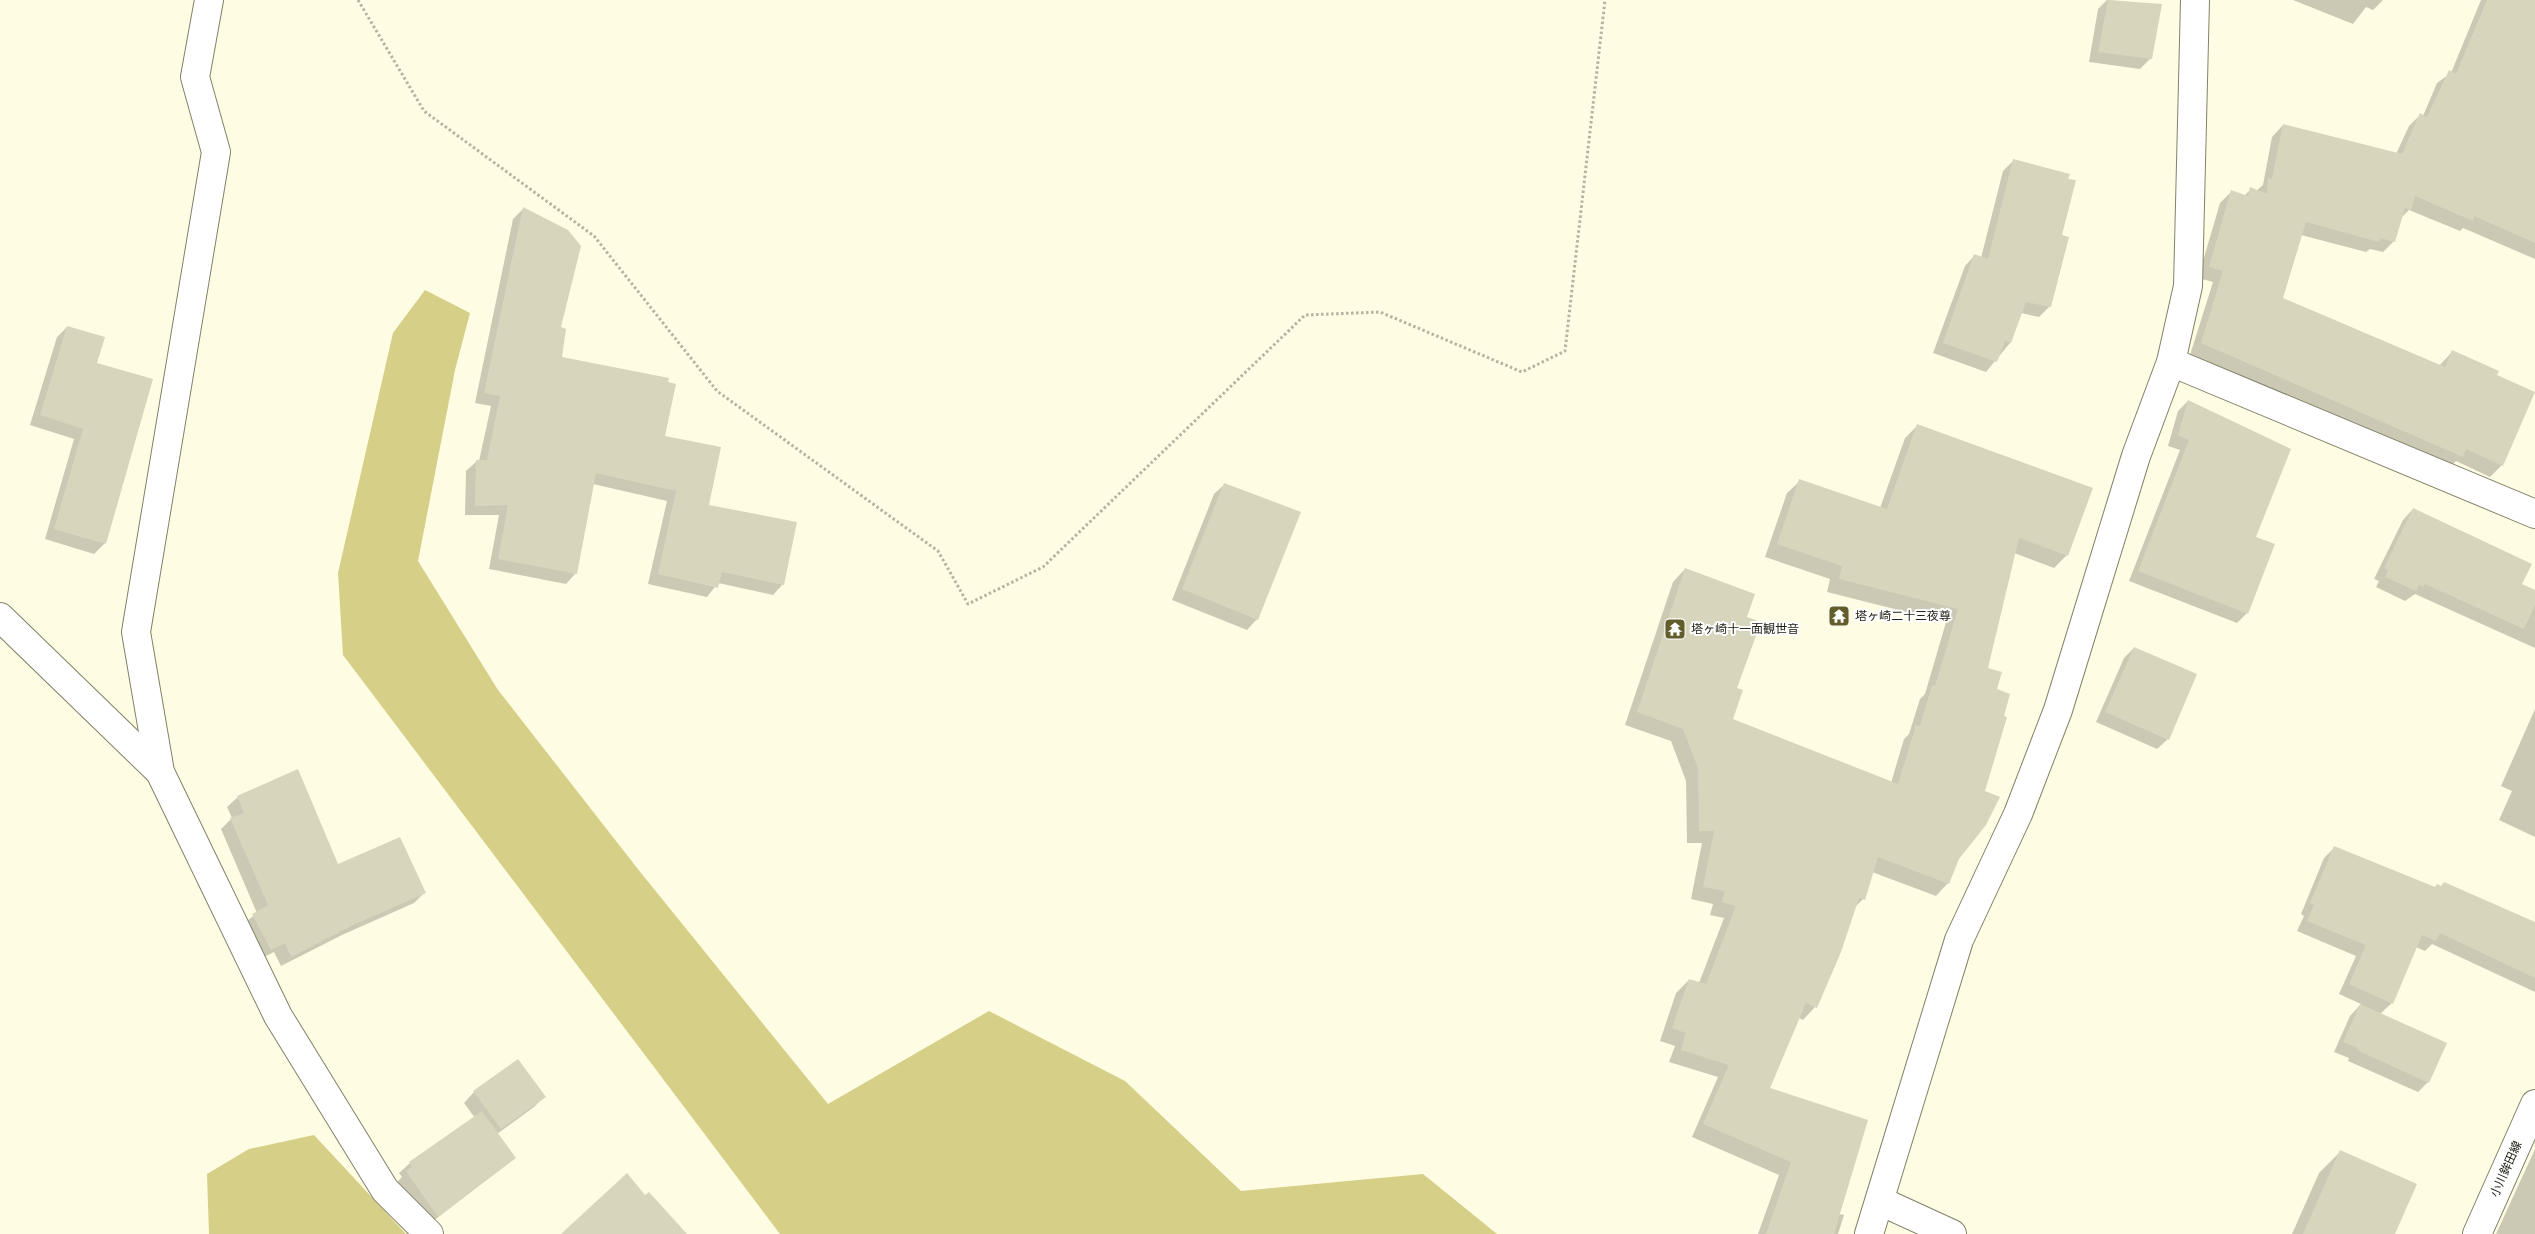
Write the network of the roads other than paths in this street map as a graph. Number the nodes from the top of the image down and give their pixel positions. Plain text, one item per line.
1 (209, 0) edge
2 (2195, 0) edge
3 (2171, 362) junction
4 (2535, 514) edge
5 (0, 617) edge
6 (160, 772) junction
7 (2535, 1104) edge
8 (1880, 1201) junction
9 (429, 1234) edge
10 (1869, 1234) edge
11 (1952, 1234) edge
12 (2477, 1234) edge

1 - 6 street
2 - 3 street
3 - 4 street
3 - 8 street
5 - 6 street
6 - 9 street
7 - 12 street, 小川鉾田線
8 - 10 street
8 - 11 street

